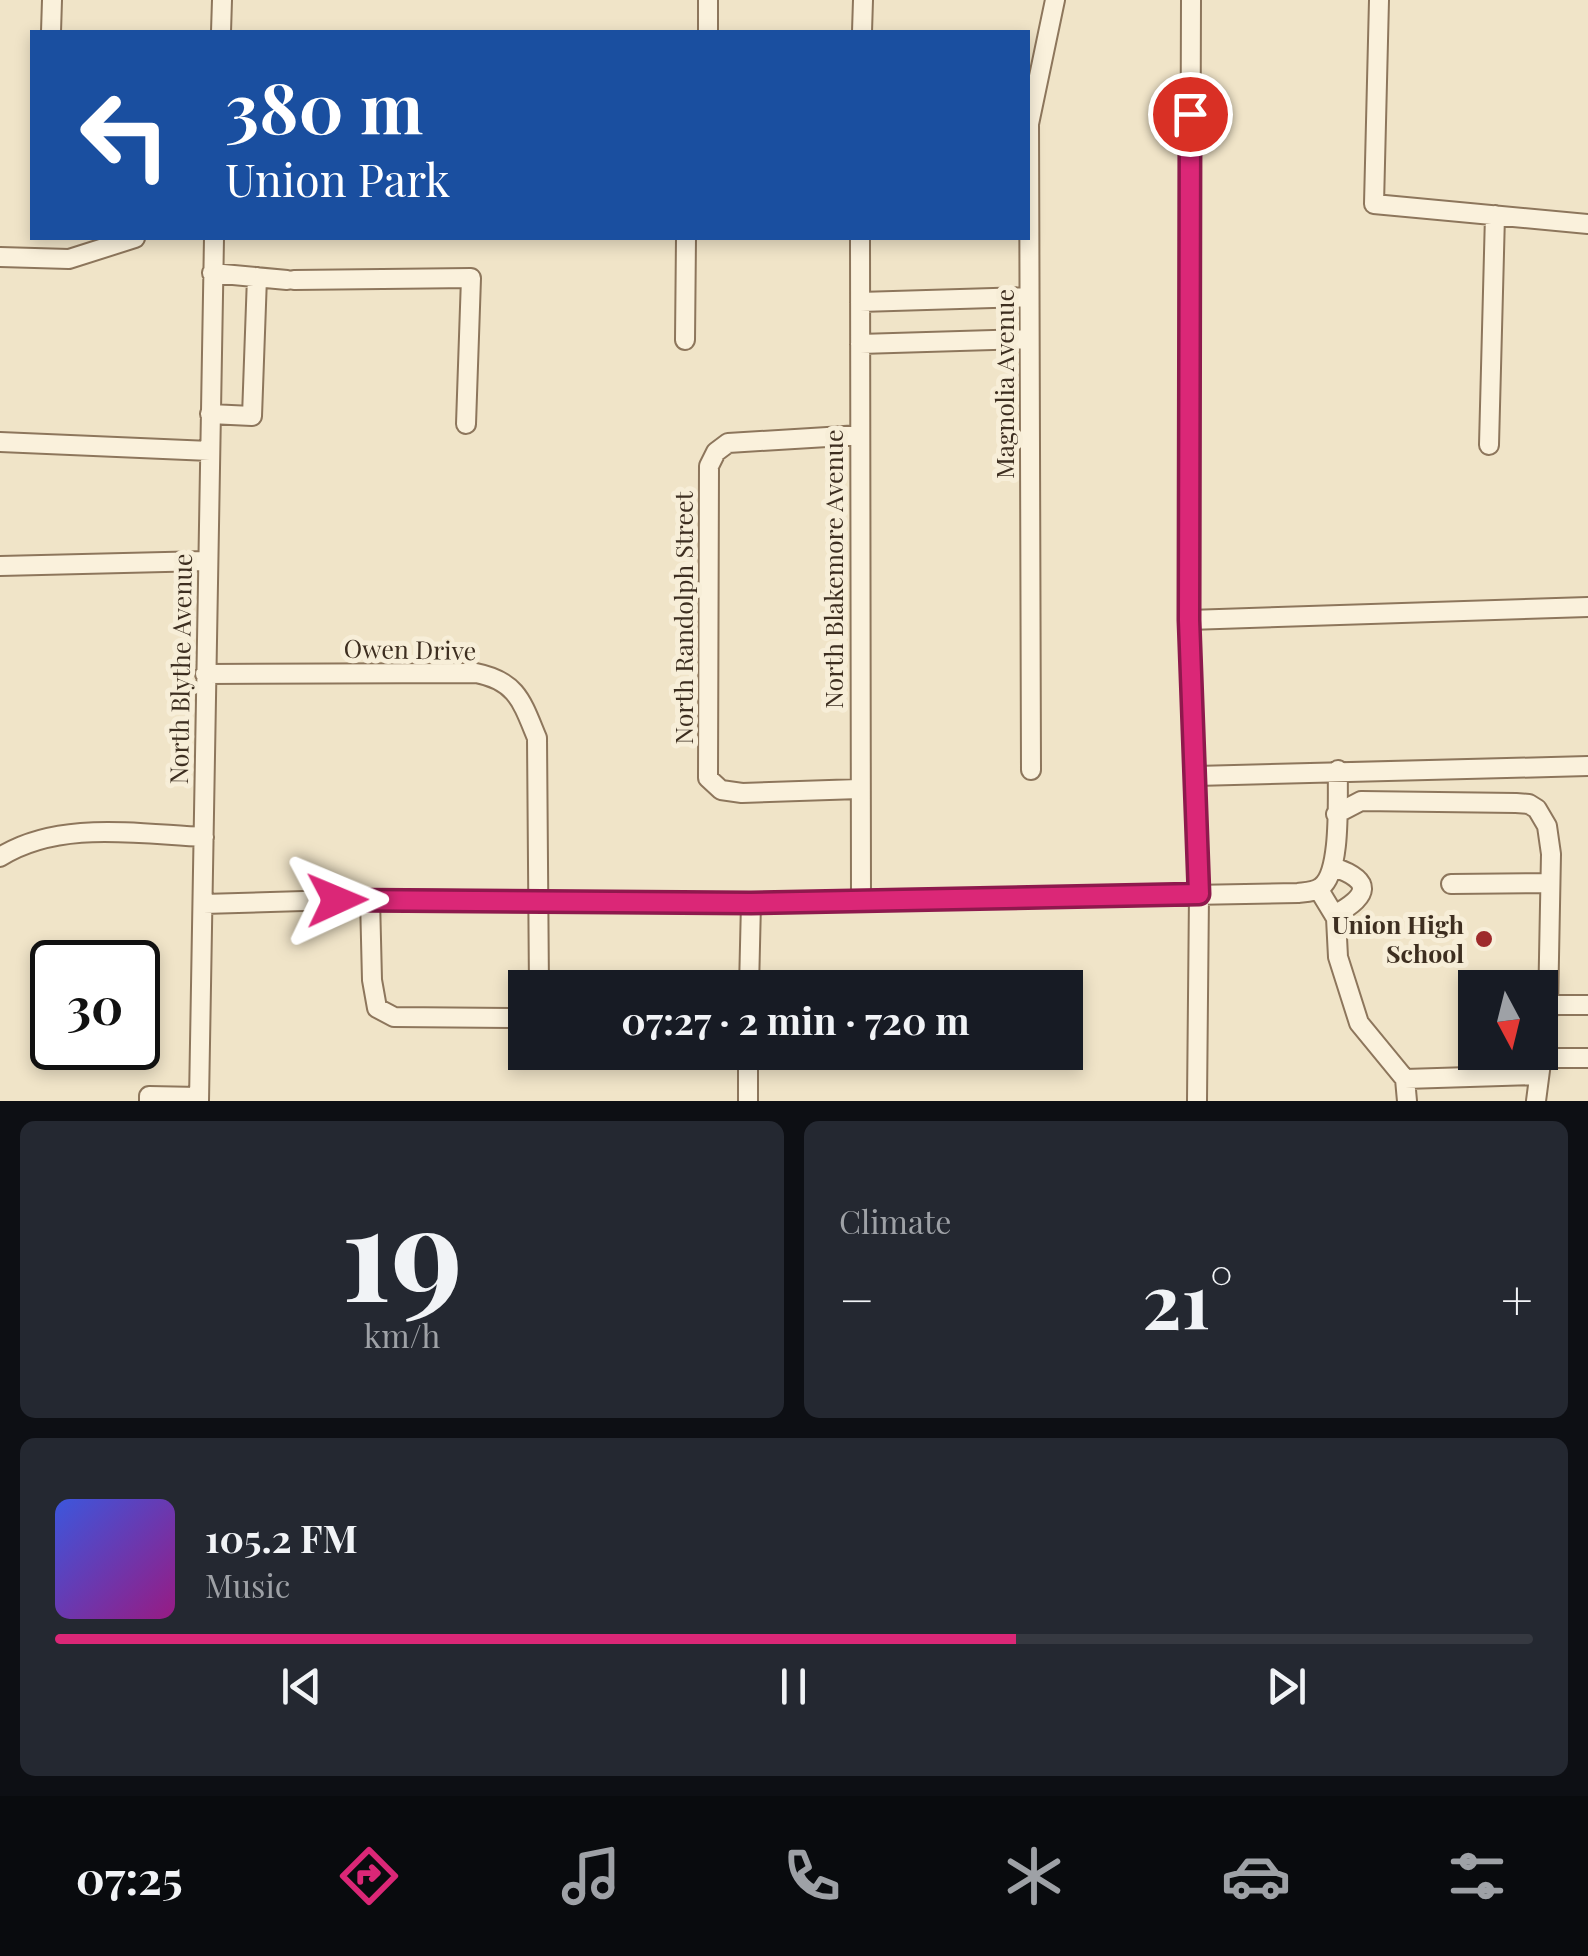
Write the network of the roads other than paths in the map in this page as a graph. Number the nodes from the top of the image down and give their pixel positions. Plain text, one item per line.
1 (52, 0) edge
2 (222, 0) edge
3 (708, 0) edge
4 (863, 0) edge
5 (1054, 0) edge
6 (1191, 0) edge
7 (1379, 0) edge
8 (51, 30) edge
9 (221, 30) edge
10 (708, 30) edge
11 (862, 30) edge
12 (1030, 119) edge
13 (1495, 215) junction
14 (1588, 224) edge
15 (129, 240) edge
16 (214, 240) edge
17 (686, 240) edge
18 (860, 240) edge
19 (1029, 240) edge
20 (0, 257) edge
21 (212, 273) junction
22 (257, 277) junction
23 (1029, 297) junction
24 (860, 302) junction
25 (1030, 338) junction
26 (686, 340) dead end
27 (860, 344) junction
28 (210, 414) junction
29 (466, 424) dead end
30 (860, 435) junction
31 (0, 442) edge
32 (1488, 445) dead end
33 (210, 452) junction
34 (206, 561) junction
35 (0, 566) edge
36 (1588, 607) edge
37 (1189, 620) junction
38 (206, 674) junction
39 (1588, 766) edge
40 (1516, 767) junction
41 (1031, 770) dead end
42 (1338, 770) junction
43 (1196, 776) junction
44 (858, 788) junction
45 (1516, 803) junction
46 (1336, 814) junction
47 (204, 838) junction
48 (0, 857) edge
49 (1333, 867) junction
50 (1550, 883) junction
51 (1452, 884) dead end
52 (1319, 890) junction
53 (1199, 894) junction
54 (370, 899) junction
55 (540, 900) junction
56 (861, 900) junction
57 (751, 903) junction
58 (203, 904) junction
59 (1334, 915) junction
60 (539, 970) edge
61 (750, 970) edge
62 (1549, 970) edge
63 (1558, 1005) edge
64 (1588, 1005) edge
65 (508, 1018) edge
66 (1588, 1058) edge
67 (1558, 1063) edge
68 (748, 1070) edge
69 (1507, 1070) edge
70 (1538, 1070) edge
71 (1404, 1080) junction
72 (199, 1099) edge
73 (149, 1101) edge
74 (748, 1101) edge
75 (1196, 1101) edge
76 (1407, 1101) edge
77 (1536, 1101) edge

1 - 8 street
2 - 9 street
3 - 10 street
4 - 11 street
5 - 12 street, Magnolia Avenue
6 - 37 street
7 - 13 street
13 - 14 street
13 - 32 street
15 - 20 street
16 - 21 street, North Blythe Avenue
17 - 26 street
18 - 24 street, North Blakemore Avenue
19 - 23 street, Magnolia Avenue
21 - 22 street
21 - 28 street, North Blythe Avenue
22 - 28 street
22 - 29 street
23 - 24 street
23 - 25 street, Magnolia Avenue
24 - 27 street, North Blakemore Avenue
25 - 27 street
25 - 41 street, Magnolia Avenue
27 - 30 street, North Blakemore Avenue
28 - 33 street, North Blythe Avenue
30 - 44 street, North Blakemore Avenue
30 - 44 street, North Randolph Street
31 - 33 street
33 - 34 street, North Blythe Avenue
34 - 35 street
34 - 38 street, North Blythe Avenue
36 - 37 street
37 - 43 street
38 - 47 street, North Blythe Avenue
38 - 55 street, Owen Drive
39 - 40 street
40 - 42 street
40 - 45 street
42 - 43 street
42 - 46 street
43 - 53 street
44 - 56 street, North Blakemore Avenue
45 - 46 street
45 - 50 street
46 - 49 street
47 - 48 street
47 - 58 street, North Blythe Avenue
49 - 52 street
49 - 59 street
50 - 51 street
50 - 62 street
52 - 53 street
52 - 59 street
53 - 56 street
53 - 75 street
54 - 55 street
54 - 58 street
54 - 65 street
55 - 57 street
55 - 60 street
56 - 57 street
57 - 61 street
58 - 72 street, North Blythe Avenue
59 - 71 street
63 - 64 street
66 - 67 street
68 - 74 street
69 - 71 street
70 - 77 street
71 - 76 street
72 - 73 street

